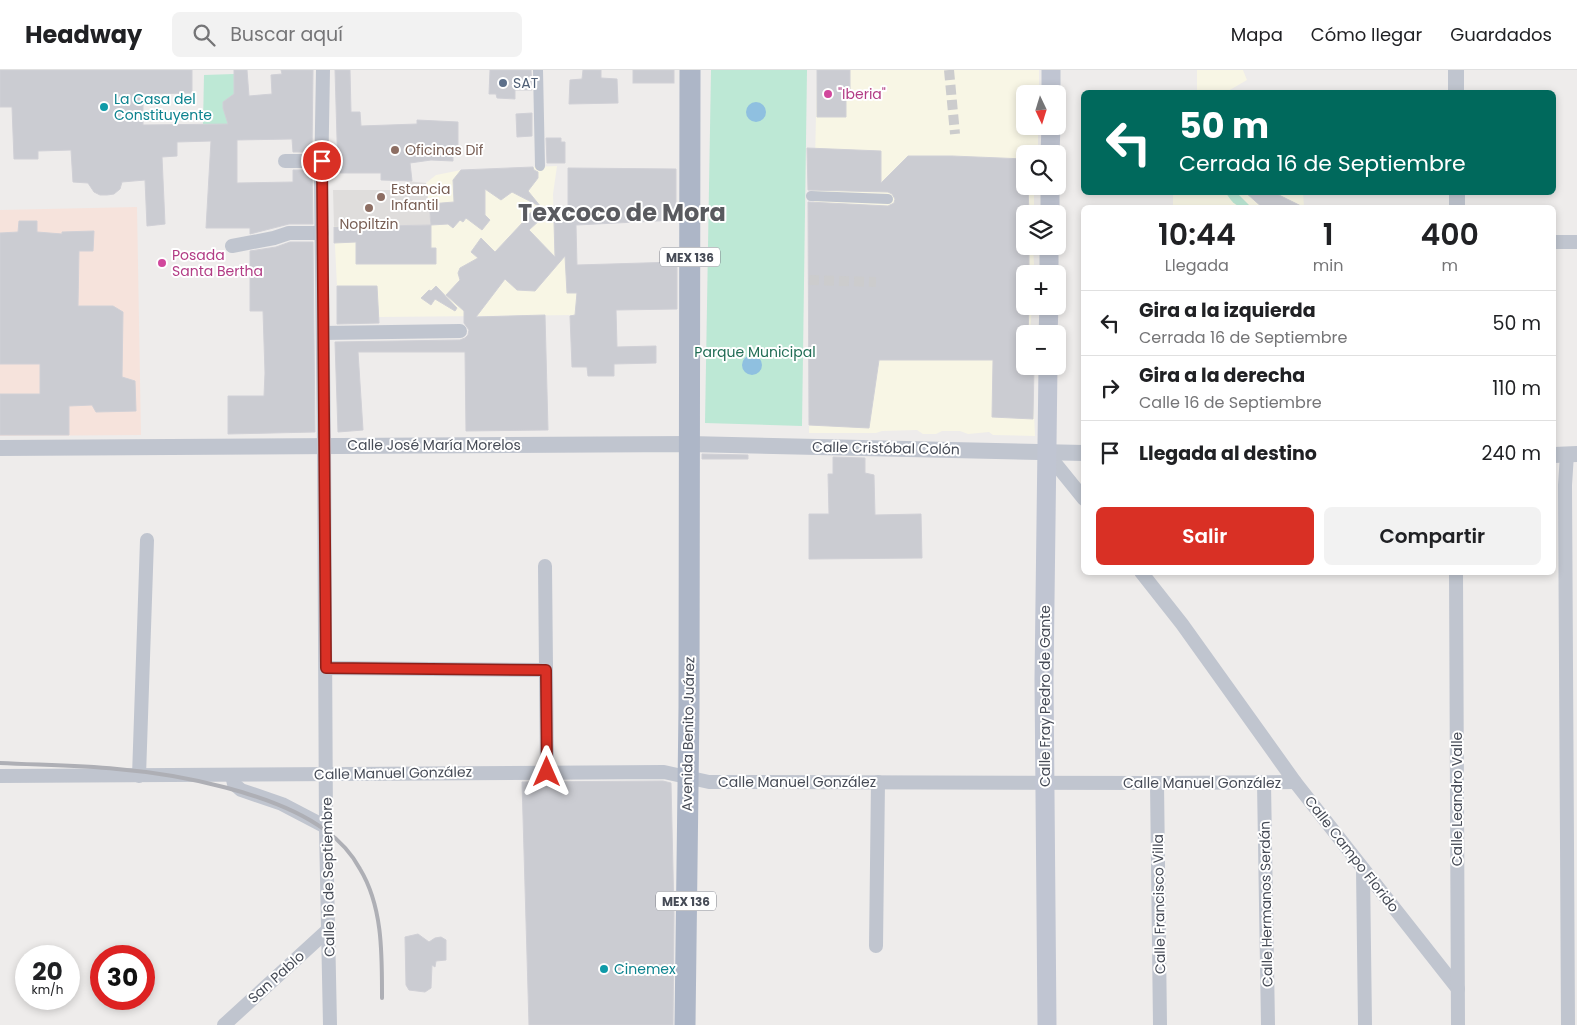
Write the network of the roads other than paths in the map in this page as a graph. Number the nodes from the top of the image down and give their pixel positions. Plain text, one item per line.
1 (322, 70) edge
2 (538, 70) edge
3 (690, 70) edge
4 (1051, 70) edge
5 (1456, 70) edge
6 (1051, 85) edge
7 (1456, 90) edge
8 (285, 161) dead end
9 (322, 161) junction
10 (540, 166) dead end
11 (811, 196) dead end
12 (888, 199) dead end
13 (322, 233) junction
14 (1556, 242) edge
15 (1577, 242) edge
16 (232, 246) dead end
17 (460, 331) dead end
18 (323, 333) junction
19 (1048, 375) edge
20 (689, 444) junction
21 (324, 445) junction
22 (0, 448) edge
23 (1046, 452) junction
24 (1081, 453) edge
25 (1566, 454) edge
26 (1081, 496) edge
27 (147, 540) dead end
28 (545, 566) dead end
29 (1143, 575) edge
30 (1456, 575) edge
31 (326, 668) junction
32 (546, 670) junction
33 (547, 772) junction
34 (326, 774) junction
35 (232, 775) junction
36 (0, 776) edge
37 (139, 776) junction
38 (688, 778) junction
39 (878, 782) junction
40 (1045, 782) junction
41 (1295, 782) junction
42 (1158, 783) junction
43 (1264, 783) junction
44 (326, 827) junction
45 (1363, 868) junction
46 (329, 929) junction
47 (876, 946) dead end
48 (1458, 989) junction
49 (224, 1025) edge
50 (330, 1025) edge
51 (685, 1025) edge
52 (1047, 1025) edge
53 (1160, 1025) edge
54 (1268, 1025) edge
55 (1365, 1025) edge
56 (1458, 1025) edge
57 (1568, 1025) edge

1 - 9 street, Calle 16 de Septiembre
2 - 10 street
3 - 20 main road, MEX 136
4 - 6 main road
5 - 7 street
8 - 9 street
9 - 13 street, Calle 16 de Septiembre
11 - 12 street
13 - 16 street
13 - 18 street, Calle 16 de Septiembre
14 - 15 street
17 - 18 street
18 - 21 street, Calle 16 de Septiembre
19 - 23 main road, Calle Fray Pedro de Gante
20 - 21 street, Calle José María Morelos
20 - 23 street, Calle Cristóbal Colón
20 - 38 main road, Avenida Benito Juárez / MEX 136
21 - 22 street, Calle José María Morelos
21 - 31 street, Calle 16 de Septiembre
23 - 24 street, Calle Cristóbal Colón
23 - 26 street
23 - 40 main road, Calle Fray Pedro de Gante
25 - 57 street
27 - 37 street
28 - 32 street
29 - 41 street, Calle Campo Florido
30 - 48 street, Calle Leandro Valle
31 - 32 street
31 - 34 street, Calle 16 de Septiembre
32 - 33 street
33 - 34 street, Calle Manuel González
33 - 38 street, Calle Manuel González
34 - 35 street, Calle Manuel González
34 - 44 street, Calle 16 de Septiembre
35 - 37 street, Calle Manuel González
35 - 44 street
36 - 37 street, Calle Manuel González
38 - 39 street, Calle Manuel González
38 - 51 main road, Avenida Benito Juárez / MEX 136
39 - 40 street, Calle Manuel González
39 - 47 street
40 - 42 street, Calle Manuel González
40 - 52 main road, Calle Fray Pedro de Gante
41 - 43 street, Calle Manuel González
41 - 45 street, Calle Campo Florido
42 - 43 street, Calle Manuel González
42 - 53 street, Calle Francisco Villa
43 - 54 street, Calle Hermanos Serdán
44 - 46 street, Calle 16 de Septiembre
45 - 48 street, Calle Campo Florido
45 - 55 street
46 - 49 street, San Pablo
46 - 50 street, Calle 16 de Septiembre
48 - 56 street, Calle Leandro Valle

